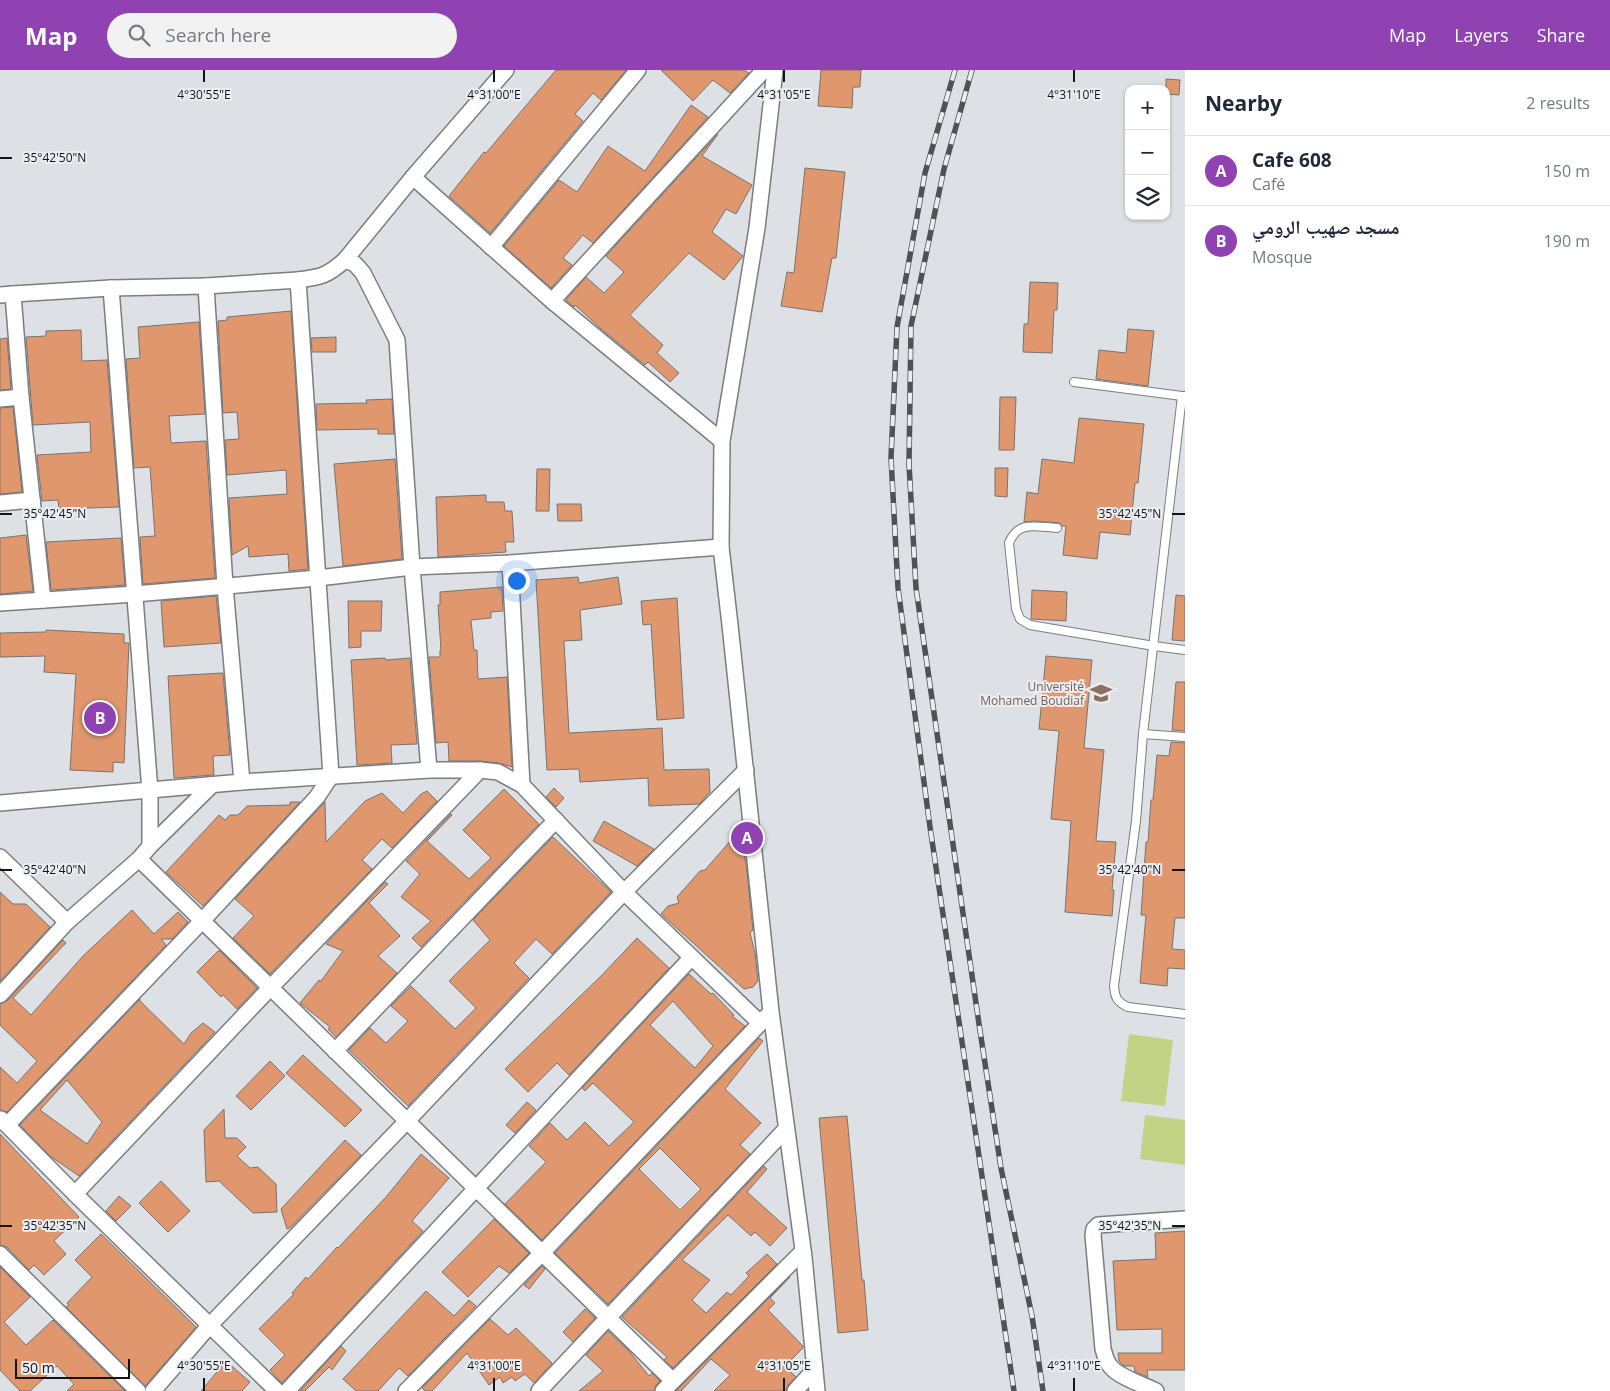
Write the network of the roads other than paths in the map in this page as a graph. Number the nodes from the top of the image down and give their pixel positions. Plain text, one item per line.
1 (506, 70) edge
2 (638, 70) edge
3 (764, 70) edge
4 (775, 70) edge
5 (413, 177) junction
6 (491, 247) junction
7 (344, 260) junction
8 (298, 280) junction
9 (206, 286) junction
10 (111, 288) junction
11 (7, 294) edge
12 (552, 301) junction
13 (1074, 382) dead end
14 (1183, 396) edge
15 (21, 397) junction
16 (0, 399) edge
17 (722, 441) junction
18 (32, 500) junction
19 (0, 503) edge
20 (1057, 528) dead end
21 (721, 547) junction
22 (510, 563) junction
23 (412, 567) junction
24 (318, 578) junction
25 (225, 586) junction
26 (135, 594) junction
27 (43, 600) junction
28 (0, 603) edge
29 (1154, 646) junction
30 (1185, 650) edge
31 (1143, 734) junction
32 (1185, 737) edge
33 (429, 770) junction
34 (480, 770) junction
35 (746, 770) junction
36 (331, 776) junction
37 (242, 782) junction
38 (212, 785) junction
39 (522, 785) junction
40 (150, 791) junction
41 (0, 803) edge
42 (556, 820) junction
43 (150, 846) junction
44 (0, 857) edge
45 (139, 859) junction
46 (624, 892) junction
47 (202, 921) junction
48 (67, 922) junction
49 (691, 958) junction
50 (270, 987) junction
51 (0, 995) edge
52 (771, 1012) junction
53 (1185, 1014) edge
54 (760, 1023) junction
55 (335, 1051) junction
56 (408, 1121) junction
57 (4, 1122) edge
58 (786, 1129) junction
59 (476, 1188) junction
60 (75, 1194) junction
61 (1185, 1219) edge
62 (803, 1251) junction
63 (542, 1253) junction
64 (0, 1254) edge
65 (608, 1318) junction
66 (210, 1325) junction
67 (815, 1369) junction
68 (668, 1386) edge
69 (138, 1391) edge
70 (153, 1391) edge
71 (277, 1391) edge
72 (287, 1391) edge
73 (406, 1391) edge
74 (539, 1391) edge
75 (795, 1391) edge
76 (818, 1391) edge
77 (1156, 1391) edge

1 - 5 street
2 - 6 street
3 - 12 street
4 - 17 street
5 - 6 street
5 - 7 street
6 - 12 street
7 - 8 street
7 - 23 street
8 - 9 street
8 - 24 street
9 - 10 street
9 - 25 street
10 - 11 street
10 - 26 street
11 - 15 street
12 - 17 street
13 - 14 lane
14 - 29 lane
15 - 16 street
15 - 18 street
17 - 21 street
18 - 19 street
18 - 27 street
20 - 29 lane
21 - 22 street
21 - 35 street
22 - 23 street
22 - 39 street
23 - 24 street
23 - 33 street
24 - 25 street
24 - 36 street
25 - 26 street
25 - 37 street
26 - 27 street
26 - 40 street
27 - 28 street
29 - 30 lane
29 - 31 lane
31 - 32 lane
31 - 53 lane
33 - 34 street
33 - 36 street
34 - 39 street
34 - 50 street
35 - 46 street
35 - 52 street
36 - 37 street
36 - 47 street
37 - 38 street
38 - 40 street
38 - 43 street
39 - 42 street
40 - 41 street
40 - 43 street
42 - 46 street
42 - 55 street
43 - 45 street
44 - 48 street
45 - 47 street
45 - 48 street
46 - 49 street
46 - 56 street
47 - 50 street
47 - 57 street
48 - 51 street
49 - 54 street
49 - 59 street
50 - 55 street
50 - 60 street
52 - 54 street
52 - 58 street
54 - 63 street
55 - 56 street
56 - 59 street
56 - 66 street
57 - 60 street
58 - 62 street
58 - 65 street
59 - 63 street
59 - 72 street
60 - 66 street
61 - 77 street
62 - 67 street
62 - 68 street
63 - 65 street
63 - 73 street
64 - 69 street
65 - 68 street
65 - 74 street
66 - 70 street
66 - 71 street
67 - 75 street
67 - 76 street

